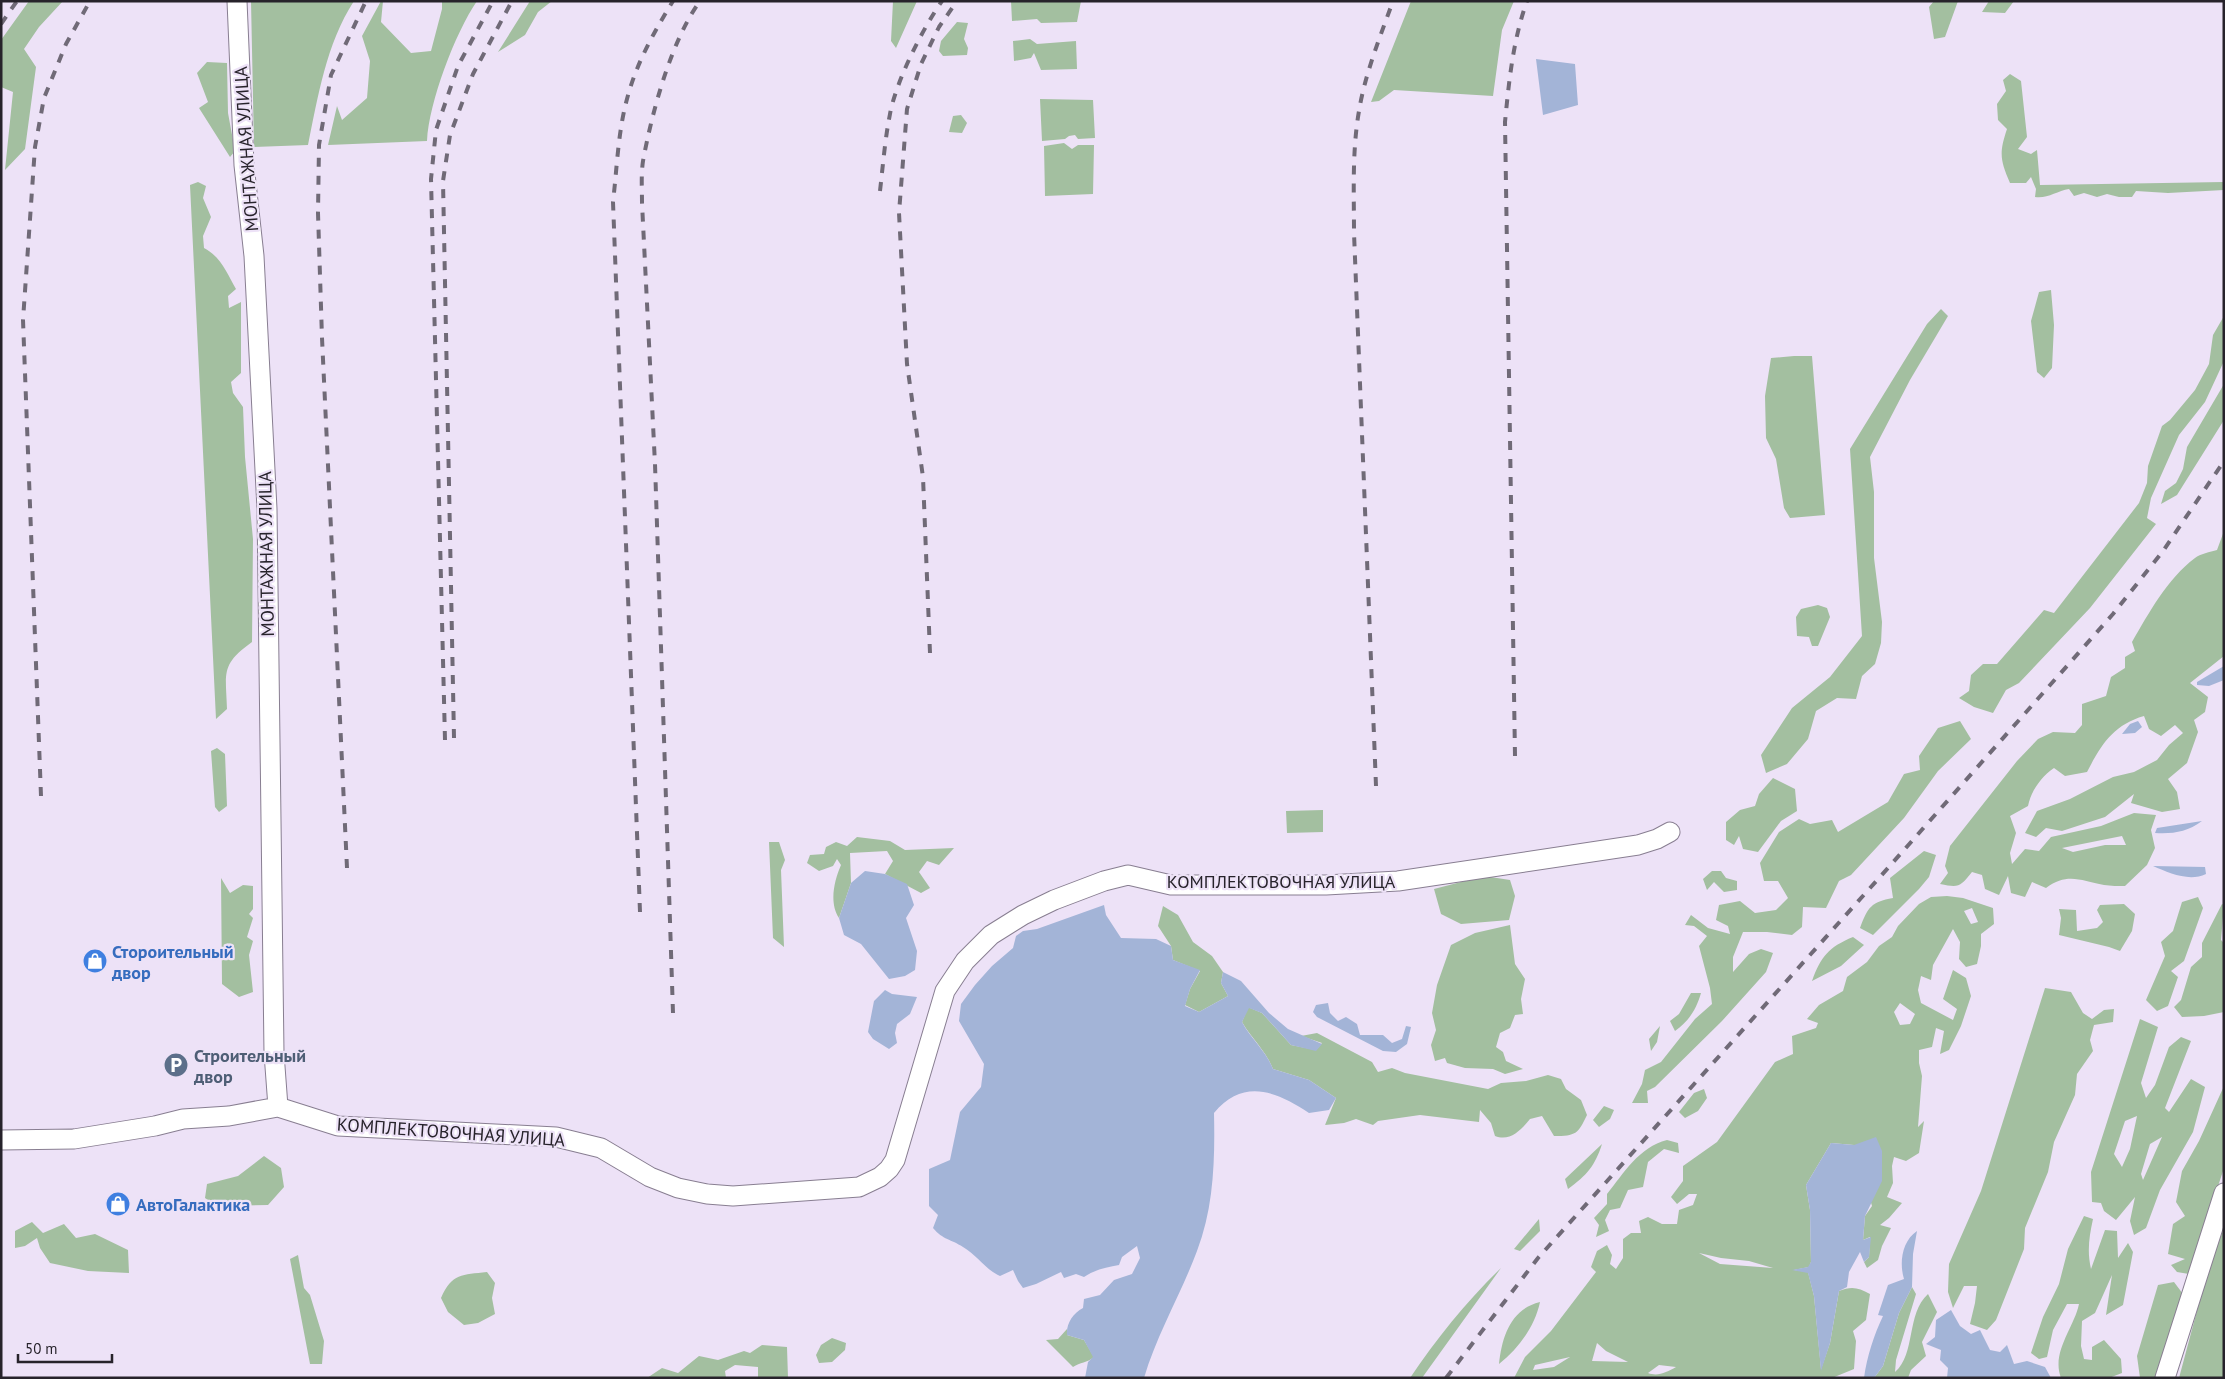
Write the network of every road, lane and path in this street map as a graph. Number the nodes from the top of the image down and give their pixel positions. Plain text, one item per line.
1 (237, 1) edge
2 (1670, 832) dead end
3 (278, 1107) junction
4 (1, 1140) edge
5 (2224, 1193) edge
6 (2165, 1378) edge

1 - 3 street, МОНТАЖНАЯ УЛИЦА
2 - 3 street, КОМПЛЕКТОВОЧНАЯ УЛИЦА
3 - 4 street, КОМПЛЕКТОВОЧНАЯ УЛИЦА
5 - 6 street

